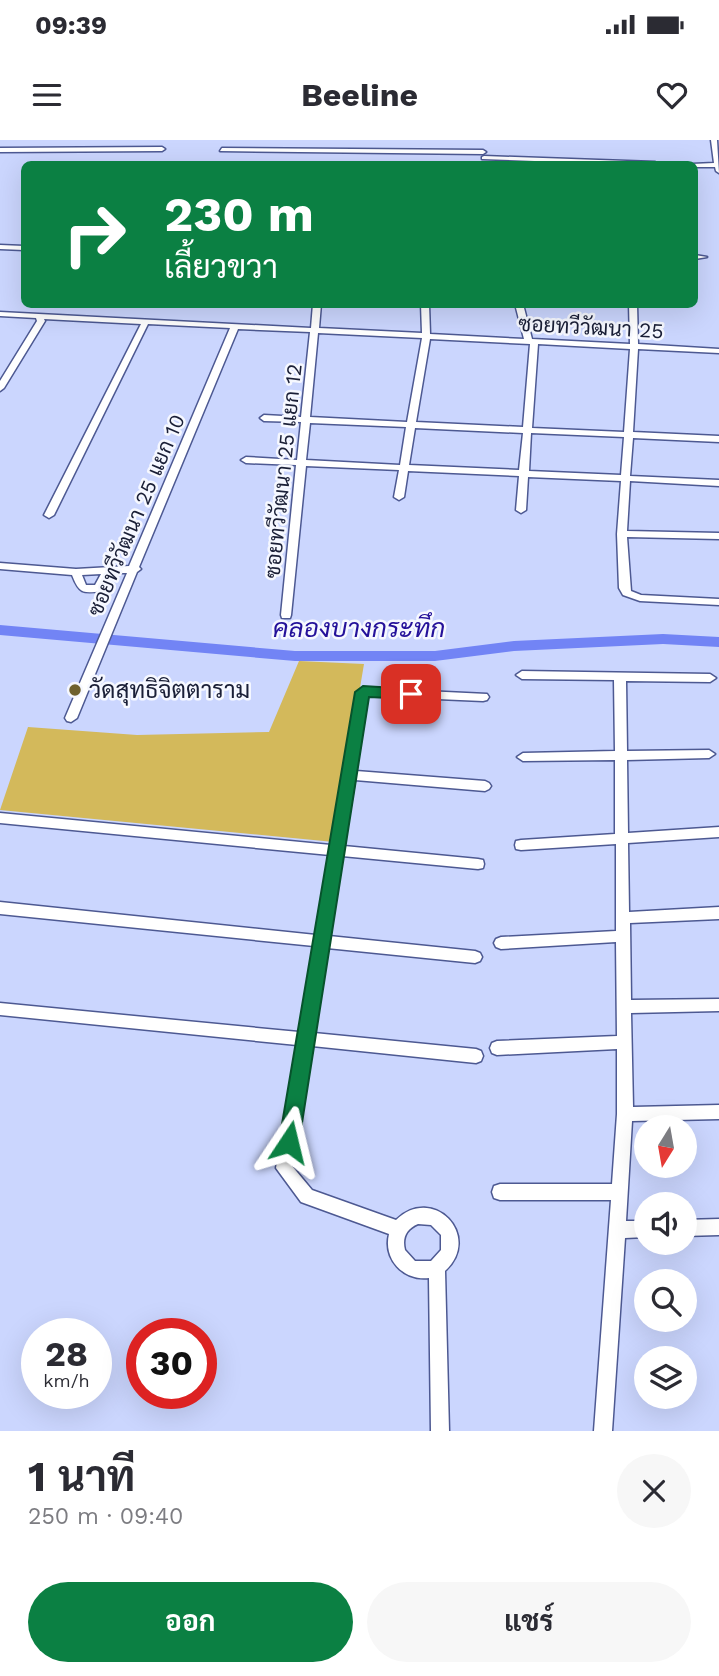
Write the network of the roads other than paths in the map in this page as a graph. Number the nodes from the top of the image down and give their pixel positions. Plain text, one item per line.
1 (480, 140) edge
2 (714, 140) edge
3 (162, 149) dead end
4 (0, 150) edge
5 (222, 150) dead end
6 (484, 158) edge
7 (570, 161) edge
8 (698, 164) edge
9 (719, 165) edge
10 (719, 171) edge
11 (0, 247) edge
12 (21, 248) edge
13 (317, 308) edge
14 (425, 308) edge
15 (520, 308) edge
16 (633, 308) edge
17 (0, 314) edge
18 (40, 317) junction
19 (145, 323) junction
20 (235, 326) junction
21 (315, 331) junction
22 (426, 337) junction
23 (532, 342) junction
24 (634, 347) junction
25 (719, 351) edge
26 (0, 388) edge
27 (264, 418) dead end
28 (307, 421) junction
29 (411, 427) junction
30 (527, 430) junction
31 (627, 435) junction
32 (719, 439) edge
33 (246, 460) dead end
34 (302, 463) junction
35 (404, 468) junction
36 (524, 473) junction
37 (625, 478) junction
38 (719, 483) edge
39 (399, 497) dead end
40 (521, 510) dead end
41 (49, 514) dead end
42 (622, 534) junction
43 (719, 536) edge
44 (0, 566) edge
45 (136, 569) junction
46 (108, 571) junction
47 (76, 572) junction
48 (719, 602) edge
49 (286, 615) dead end
50 (522, 675) dead end
51 (620, 676) junction
52 (710, 678) dead end
53 (483, 697) dead end
54 (71, 718) dead end
55 (709, 754) dead end
56 (621, 756) junction
57 (523, 757) dead end
58 (351, 775) junction
59 (485, 786) dead end
60 (0, 818) edge
61 (719, 832) edge
62 (622, 838) junction
63 (521, 845) dead end
64 (338, 851) junction
65 (478, 864) dead end
66 (0, 908) edge
67 (719, 914) edge
68 (622, 918) junction
69 (623, 936) junction
70 (323, 941) junction
71 (500, 943) dead end
72 (475, 957) dead end
73 (719, 1005) edge
74 (623, 1007) junction
75 (0, 1009) edge
76 (306, 1039) junction
77 (624, 1042) junction
78 (497, 1048) dead end
79 (475, 1056) dead end
80 (719, 1112) edge
81 (625, 1114) junction
82 (500, 1192) dead end
83 (619, 1192) junction
84 (719, 1227) edge
85 (697, 1228) edge
86 (399, 1229) junction
87 (634, 1229) edge
88 (616, 1230) junction
89 (437, 1268) junction
90 (440, 1431) edge
91 (603, 1431) edge

1 - 6 street
2 - 9 street
3 - 4 street
5 - 6 street
6 - 7 street
8 - 9 street
9 - 10 street
11 - 12 street
13 - 21 street, ซอยทวีวัฒนา 25 แยก 12
14 - 22 street
15 - 23 street
16 - 24 street
17 - 18 street, ซอยทวีวัฒนา 25
18 - 19 street, ซอยทวีวัฒนา 25
18 - 26 street
19 - 20 street, ซอยทวีวัฒนา 25
19 - 41 street
20 - 21 street, ซอยทวีวัฒนา 25
20 - 45 street, ซอยทวีวัฒนา 25 แยก 10
21 - 22 street, ซอยทวีวัฒนา 25
21 - 28 street, ซอยทวีวัฒนา 25 แยก 12
22 - 23 street, ซอยทวีวัฒนา 25
22 - 29 street
23 - 24 street, ซอยทวีวัฒนา 25
23 - 30 street
24 - 25 street, ซอยทวีวัฒนา 25
24 - 31 street
27 - 28 street
28 - 29 street
28 - 34 street, ซอยทวีวัฒนา 25 แยก 12
29 - 30 street
29 - 35 street
30 - 31 street
30 - 36 street
31 - 32 street
31 - 37 street
33 - 34 street
34 - 35 street
34 - 49 street, ซอยทวีวัฒนา 25 แยก 12
35 - 36 street
35 - 39 street
36 - 37 street
36 - 40 street
37 - 38 street
37 - 42 street
42 - 43 street
42 - 48 street
44 - 47 street
45 - 46 street
45 - 54 street, ซอยทวีวัฒนา 25 แยก 10
46 - 47 street
46 - 47 street
50 - 51 street
51 - 52 street
51 - 56 street
53 - 58 street
55 - 56 street
56 - 57 street
56 - 62 street
58 - 59 street
58 - 64 street
60 - 64 street
61 - 62 street
62 - 63 street
62 - 68 street
64 - 65 street
64 - 70 street
66 - 70 street
67 - 68 street
68 - 69 street
69 - 71 street
69 - 74 street
70 - 72 street
70 - 76 street
73 - 74 street
74 - 77 street
75 - 76 street
76 - 79 street
76 - 86 street
77 - 78 street
77 - 81 street
80 - 81 street
81 - 83 street
82 - 83 street
83 - 88 street
84 - 85 street
86 - 89 street
86 - 89 street
87 - 88 street
88 - 91 street
89 - 90 street

